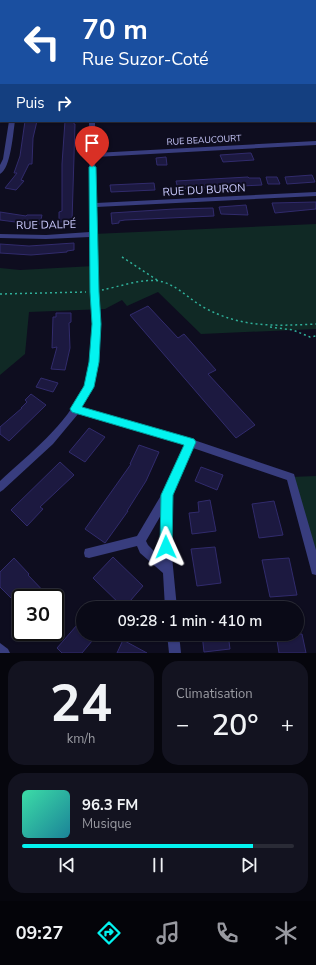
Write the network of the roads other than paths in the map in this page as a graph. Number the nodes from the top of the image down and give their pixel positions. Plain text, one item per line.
1 (12, 122) edge
2 (92, 122) edge
3 (0, 142) edge
4 (9, 142) junction
5 (316, 143) edge
6 (92, 155) junction
7 (0, 172) edge
8 (316, 194) edge
9 (93, 205) junction
10 (93, 234) junction
11 (0, 236) edge
12 (75, 409) junction
13 (191, 442) junction
14 (1, 484) edge
15 (167, 495) junction
16 (140, 540) junction
17 (88, 553) dead end
18 (167, 570) junction
19 (316, 570) edge
20 (170, 601) edge
21 (174, 641) edge
22 (0, 649) edge
23 (4, 653) edge
24 (175, 653) edge

1 - 4 street
2 - 6 street
3 - 4 street
4 - 7 street
5 - 6 street, RUE BEAUCOURT
6 - 9 street
8 - 9 street, RUE DU BURON
9 - 10 street
10 - 11 street, RUE DALPÉ
10 - 12 street
12 - 13 street
12 - 14 street
13 - 15 street
13 - 19 street
15 - 16 street
15 - 18 street
16 - 17 street
16 - 18 street
18 - 20 street
21 - 24 street
22 - 23 street

